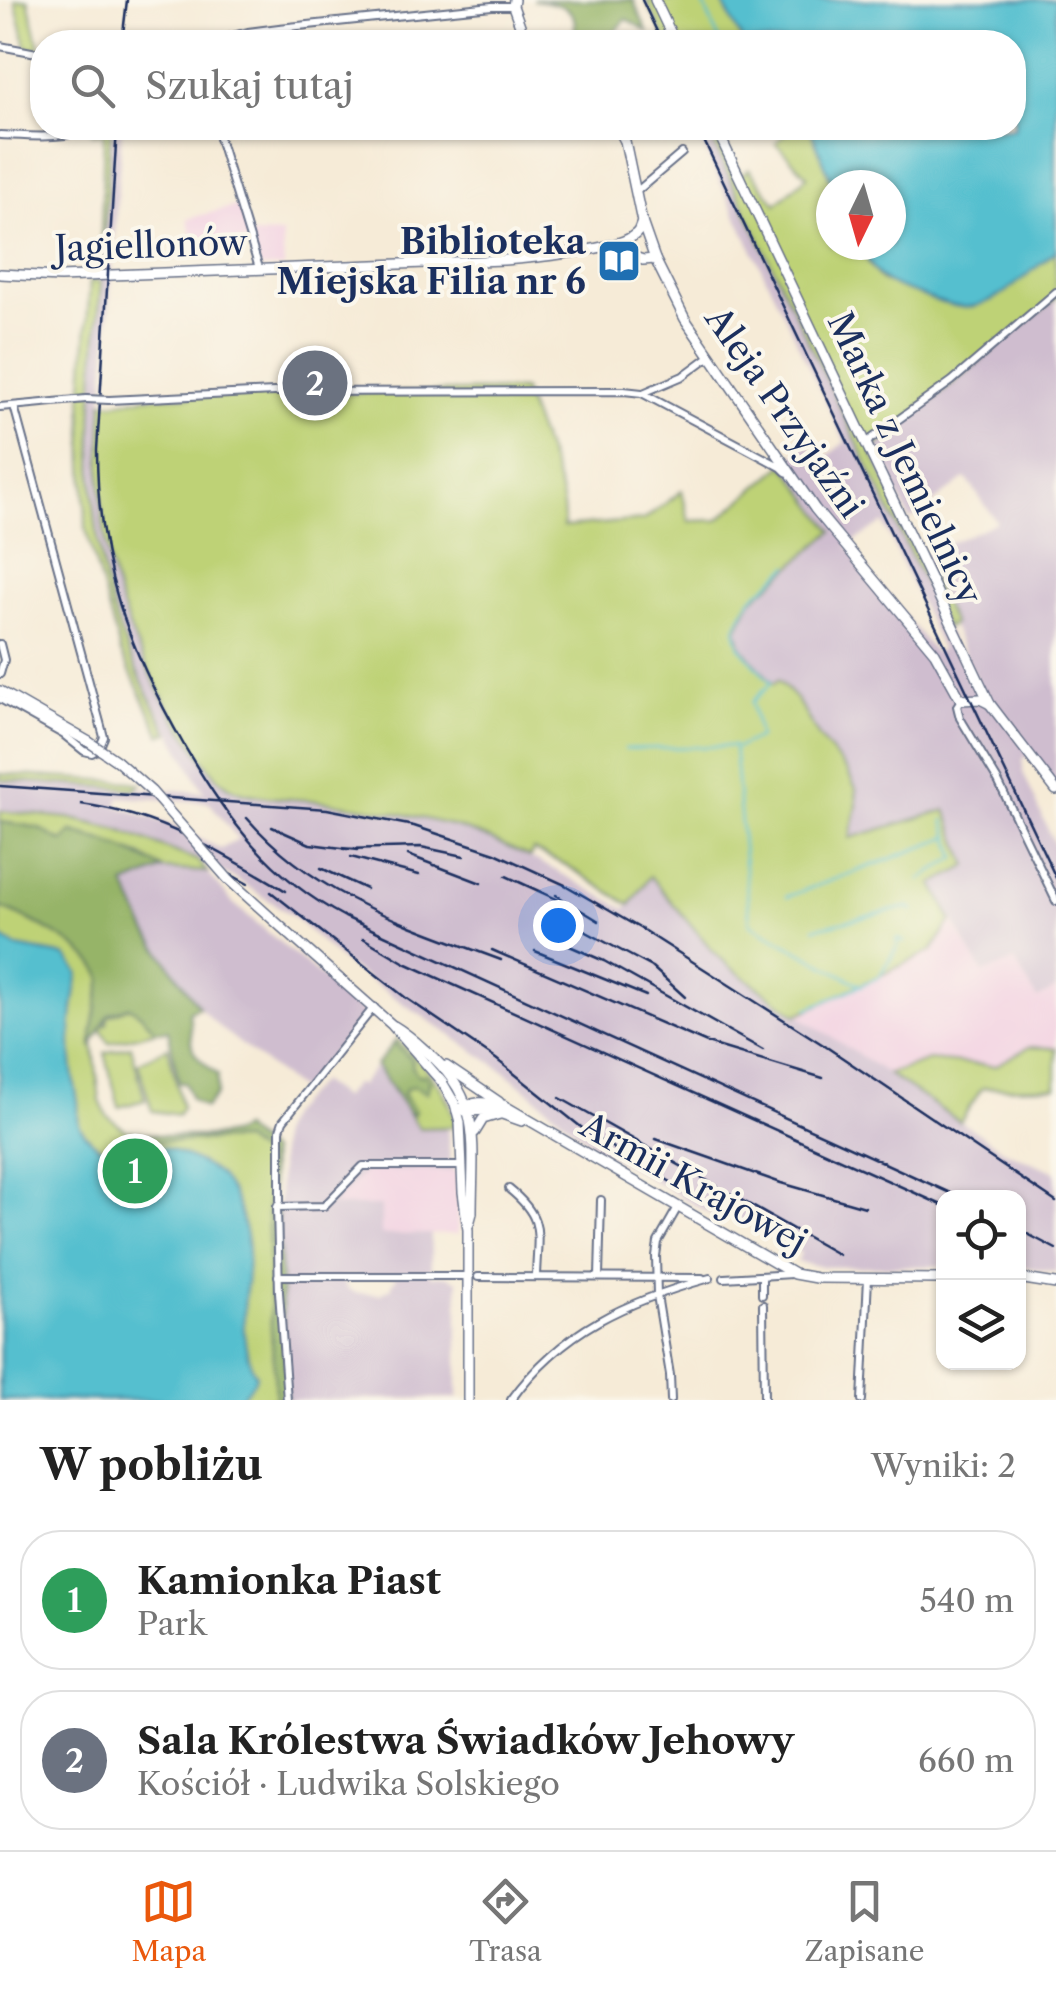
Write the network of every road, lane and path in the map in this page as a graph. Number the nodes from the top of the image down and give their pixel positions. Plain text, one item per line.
1 (503, 0) edge
2 (654, 0) edge
3 (513, 3) edge
4 (264, 30) edge
5 (522, 30) edge
6 (669, 30) edge
7 (0, 46) edge
8 (30, 52) edge
9 (30, 135) edge
10 (0, 136) edge
11 (220, 140) edge
12 (624, 140) edge
13 (722, 140) edge
14 (682, 153) dead end
15 (636, 192) junction
16 (642, 222) junction
17 (602, 246) junction
18 (655, 259) junction
19 (259, 268) junction
20 (0, 274) edge
21 (1056, 292) edge
22 (710, 356) junction
23 (642, 393) junction
24 (14, 406) junction
25 (0, 407) edge
26 (866, 442) junction
27 (795, 480) junction
28 (0, 644) edge
29 (0, 674) edge
30 (0, 691) edge
31 (0, 700) edge
32 (961, 700) junction
33 (990, 704) junction
34 (1056, 790) edge
35 (1056, 900) edge
36 (374, 1008) junction
37 (392, 1025) junction
38 (440, 1062) junction
39 (468, 1108) junction
40 (502, 1110) junction
41 (457, 1111) junction
42 (472, 1140) junction
43 (462, 1166) junction
44 (508, 1189) dead end
45 (601, 1200) dead end
46 (276, 1207) junction
47 (678, 1208) junction
48 (468, 1230) junction
49 (794, 1274) junction
50 (278, 1276) junction
51 (473, 1276) junction
52 (762, 1276) junction
53 (536, 1277) junction
54 (599, 1277) junction
55 (658, 1278) junction
56 (724, 1278) dead end
57 (868, 1278) junction
58 (936, 1278) edge
59 (1026, 1279) edge
60 (1056, 1284) edge
61 (656, 1295) junction
62 (762, 1295) dead end
63 (763, 1305) dead end
64 (288, 1400) edge
65 (468, 1400) edge
66 (511, 1400) edge
67 (671, 1400) edge
68 (764, 1400) edge
69 (862, 1400) edge

1 - 3 street
2 - 6 street
3 - 4 street
3 - 5 street
7 - 8 street
9 - 10 street
11 - 19 street
12 - 15 street, Aleja Przyjaźni
13 - 26 street, Marka z Jemielnicy
14 - 15 street
15 - 16 street, Aleja Przyjaźni
16 - 17 street, Jagiellonów
16 - 18 street, Aleja Przyjaźni
17 - 18 street, Jagiellonów
17 - 19 street, Jagiellonów
18 - 22 street, Aleja Przyjaźni
19 - 20 street, Jagiellonów
21 - 26 street
22 - 23 street
22 - 27 street, Aleja Przyjaźni
23 - 24 street, bridge
23 - 27 street
24 - 25 street
24 - 31 street
26 - 33 street, Marka z Jemielnicy
27 - 32 street, Aleja Przyjaźni
28 - 29 street
30 - 36 street, bridge
32 - 33 street
32 - 35 street
33 - 34 street, Marka z Jemielnicy
36 - 37 street
36 - 46 street
37 - 38 street
37 - 41 street
38 - 39 street
38 - 40 street
39 - 40 street, Armii Krajowej
39 - 41 street
39 - 42 street
40 - 42 street
40 - 47 street, Armii Krajowej
41 - 43 street
42 - 48 street
43 - 46 street
43 - 48 street
44 - 53 street
45 - 54 street
46 - 50 street
47 - 49 street, Armii Krajowej
47 - 55 street
48 - 51 street
49 - 52 street
49 - 57 street, Armii Krajowej
50 - 51 street
50 - 64 street
51 - 53 street
51 - 65 street
52 - 56 street
52 - 62 street
53 - 54 street
54 - 55 street
55 - 61 street
55 - 61 street
57 - 58 street, Armii Krajowej
57 - 69 street
59 - 60 street
61 - 66 street
61 - 67 street
63 - 68 street

